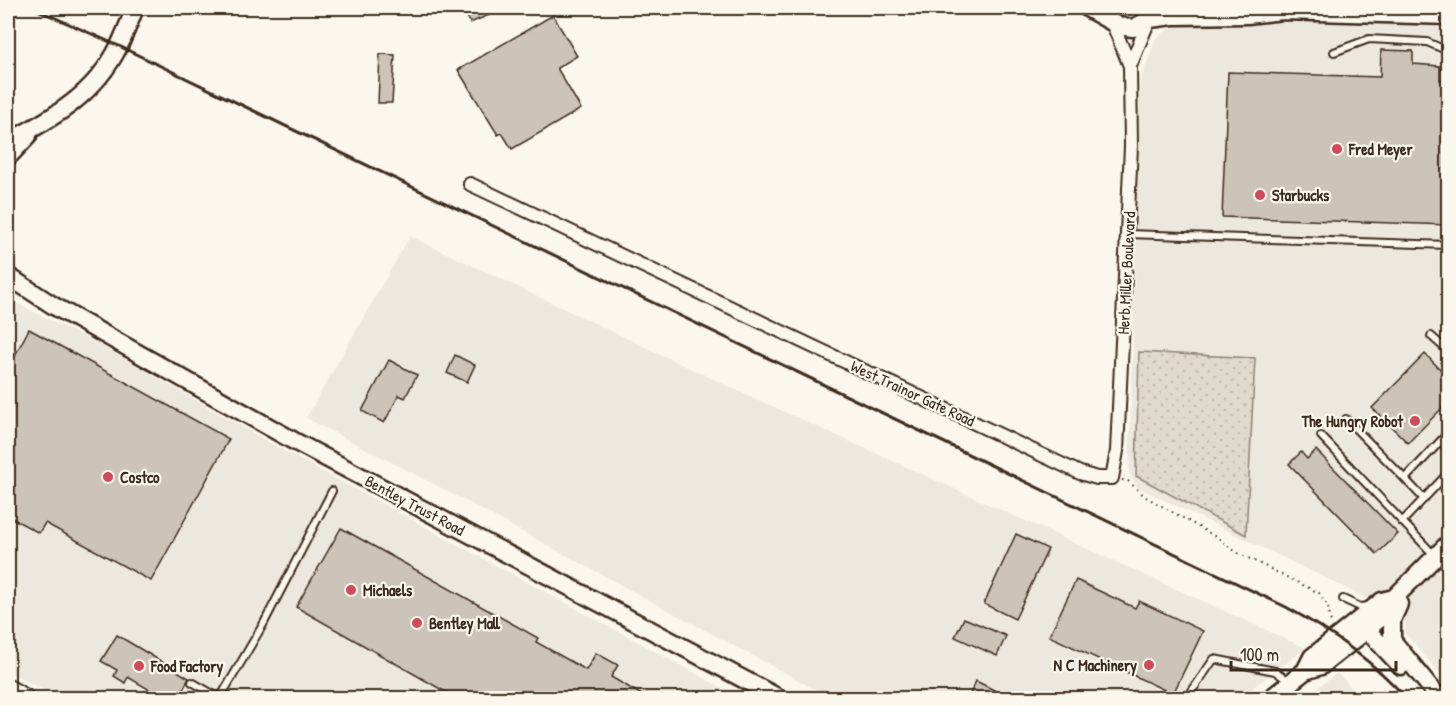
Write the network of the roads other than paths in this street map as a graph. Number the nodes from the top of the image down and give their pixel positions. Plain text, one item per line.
1 (1087, 8) edge
2 (1276, 9) edge
3 (1386, 11) edge
4 (131, 12) edge
5 (1108, 15) edge
6 (1152, 15) edge
7 (1449, 16) edge
8 (1449, 51) edge
9 (1334, 52) dead end
10 (1130, 66) junction
11 (35, 128) junction
12 (8, 142) edge
13 (8, 149) edge
14 (8, 157) edge
15 (470, 184) dead end
16 (1128, 234) junction
17 (1449, 245) edge
18 (8, 265) edge
19 (8, 276) edge
20 (8, 287) edge
21 (54, 306) junction
22 (1431, 336) dead end
23 (1449, 351) edge
24 (1346, 419) dead end
25 (1449, 433) edge
26 (1322, 436) dead end
27 (1449, 473) edge
28 (1112, 478) joint
29 (1405, 479) junction
30 (332, 491) dead end
31 (1424, 499) junction
32 (1402, 522) junction
33 (1449, 544) edge
34 (1436, 558) junction
35 (1342, 599) dead end
36 (1388, 599) junction
37 (1349, 604) junction
38 (1359, 628) junction
39 (192, 682) dead end
40 (1292, 683) junction
41 (1426, 683) junction
42 (8, 689) edge
43 (220, 698) edge
44 (24, 699) edge
45 (779, 699) edge
46 (1187, 699) edge
47 (1271, 699) edge
48 (1439, 699) edge

1 - 5 street
2 - 3 street
2 - 6 street
3 - 7 street
4 - 11 street
5 - 6 street
5 - 10 street, Herb Miller Boulevard
6 - 10 street, Herb Miller Boulevard
8 - 9 lane
10 - 16 street, Herb Miller Boulevard
11 - 12 street
11 - 13 street
11 - 14 street
15 - 28 street, West Trainor Gate Road
16 - 17 lane
16 - 28 street, Herb Miller Boulevard
18 - 21 street
19 - 21 street, Bentley Trust Road
20 - 21 street, Bentley Trust Road
21 - 45 street, Bentley Trust Road
22 - 23 lane
24 - 29 lane
25 - 29 lane
26 - 32 lane
27 - 31 lane
29 - 31 lane
30 - 43 lane
31 - 32 lane
32 - 34 lane
33 - 34 street
34 - 36 street
35 - 37 lane
36 - 37 lane
36 - 38 street
36 - 41 street
37 - 38 lane
38 - 40 street
38 - 41 street
39 - 43 lane
40 - 46 lane
40 - 47 street
41 - 48 street
42 - 44 main road

